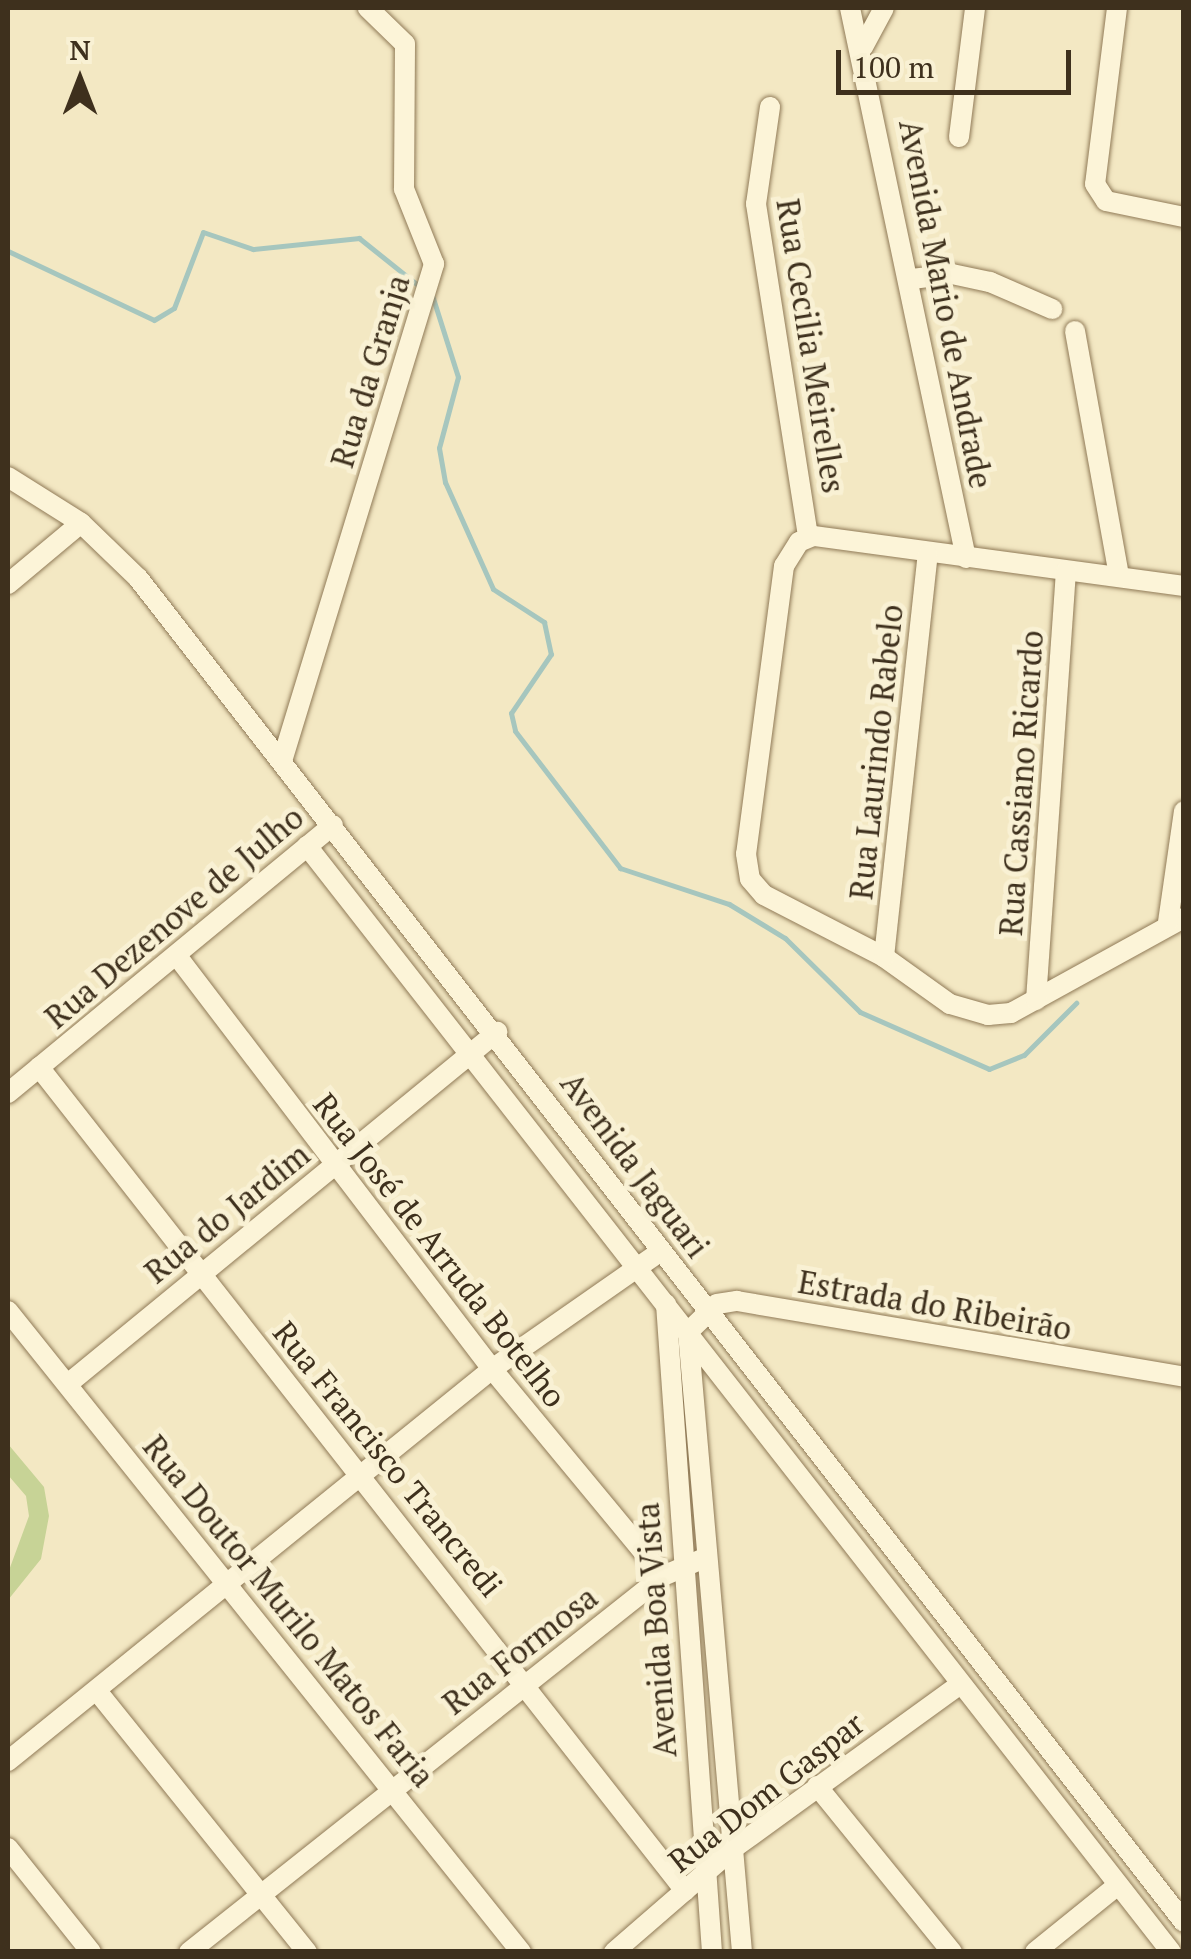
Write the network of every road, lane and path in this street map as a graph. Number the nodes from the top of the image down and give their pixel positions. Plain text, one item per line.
1 (368, 8) edge
2 (850, 8) edge
3 (884, 8) edge
4 (975, 8) edge
5 (1117, 8) edge
6 (863, 47) junction
7 (770, 106) dead end
8 (959, 138) dead end
9 (1184, 217) edge
10 (912, 279) junction
11 (1052, 309) dead end
12 (1075, 331) dead end
13 (8, 477) edge
14 (81, 522) junction
15 (811, 537) junction
16 (928, 555) junction
17 (966, 558) junction
18 (1066, 571) junction
19 (1120, 576) junction
20 (8, 584) edge
21 (1184, 586) edge
22 (282, 761) junction
23 (1184, 811) edge
24 (333, 824) junction
25 (307, 846) junction
26 (1176, 920) edge
27 (177, 956) junction
28 (884, 957) junction
29 (1036, 1000) junction
30 (498, 1032) junction
31 (473, 1056) junction
32 (39, 1067) junction
33 (8, 1093) edge
34 (335, 1164) junction
35 (661, 1251) junction
36 (636, 1266) junction
37 (198, 1273) junction
38 (666, 1304) junction
39 (8, 1310) edge
40 (709, 1311) junction
41 (688, 1332) junction
42 (492, 1369) junction
43 (1184, 1377) edge
44 (68, 1383) junction
45 (364, 1474) junction
46 (708, 1557) junction
47 (671, 1572) junction
48 (224, 1585) junction
49 (528, 1683) junction
50 (958, 1685) junction
51 (97, 1691) junction
52 (8, 1761) edge
53 (817, 1786) junction
54 (393, 1788) junction
55 (8, 1848) edge
56 (734, 1848) junction
57 (705, 1872) junction
58 (1118, 1885) junction
59 (685, 1892) junction
60 (261, 1893) junction
61 (1184, 1922) edge
62 (92, 1952) edge
63 (189, 1952) edge
64 (308, 1952) edge
65 (522, 1952) edge
66 (614, 1952) edge
67 (712, 1952) edge
68 (742, 1952) edge
69 (952, 1952) edge
70 (1035, 1952) edge
71 (1172, 1952) edge

1 - 22 street, Rua da Granja
2 - 6 street, Avenida Mario de Andrade
3 - 6 street
4 - 8 street
5 - 9 street
6 - 10 street, Avenida Mario de Andrade
7 - 15 street, Rua Cecilia Meirelles
10 - 11 street
10 - 17 street, Avenida Mario de Andrade
12 - 19 street
13 - 14 street, Avenida Jaguari
14 - 20 street
14 - 22 street, Avenida Jaguari
15 - 16 street
15 - 28 street
16 - 17 street
16 - 28 street, Rua Laurindo Rabelo
17 - 18 street
18 - 19 street
18 - 29 street, Rua Cassiano Ricardo
19 - 21 street
22 - 24 street, Avenida Jaguari
23 - 26 street
24 - 25 street, Rua Dezenove de Julho
24 - 30 street, Avenida Jaguari
25 - 27 street, Rua Dezenove de Julho
25 - 31 street, Avenida Jaguari
26 - 29 street
27 - 32 street, Rua Dezenove de Julho
27 - 34 street, Rua José de Arruda Botelho
28 - 29 street
30 - 31 street, Rua do Jardim
30 - 35 street, Avenida Jaguari
31 - 34 street, Rua do Jardim
31 - 36 street, Avenida Jaguari
32 - 33 street, Rua Dezenove de Julho
32 - 37 street, Rua Francisco Trancredi
34 - 37 street, Rua do Jardim
34 - 42 street, Rua José de Arruda Botelho
35 - 36 street
35 - 40 street, Avenida Jaguari
36 - 38 street, Avenida Jaguari
36 - 42 street
37 - 44 street, Rua do Jardim
37 - 45 street, Rua Francisco Trancredi
38 - 41 street, Avenida Jaguari
38 - 47 street, Avenida Boa Vista
39 - 44 street, Rua Doutor Murilo Matos Faria
40 - 41 street
40 - 43 street, Estrada do Ribeirão
40 - 61 street, Avenida Jaguari
41 - 46 street, Avenida Boa Vista
41 - 50 street, Avenida Jaguari
42 - 45 street
42 - 47 street, Rua José de Arruda Botelho
44 - 48 street, Rua Doutor Murilo Matos Faria
45 - 48 street
45 - 49 street, Rua Francisco Trancredi
46 - 47 street, Rua Formosa
46 - 56 street, Avenida Boa Vista
47 - 49 street, Rua Formosa
47 - 57 street, Avenida Boa Vista
48 - 51 street
48 - 54 street, Rua Doutor Murilo Matos Faria
49 - 54 street, Rua Formosa
49 - 59 street, Rua Francisco Trancredi
50 - 53 street, Rua Dom Gaspar
50 - 58 street, Avenida Jaguari
51 - 52 street
51 - 60 street
53 - 56 street, Rua Dom Gaspar
53 - 69 street
54 - 60 street, Rua Formosa
54 - 65 street, Rua Doutor Murilo Matos Faria
55 - 62 street
56 - 57 street, Rua Dom Gaspar
56 - 68 street, Avenida Boa Vista
57 - 59 street, Rua Dom Gaspar
57 - 67 street, Avenida Boa Vista
58 - 70 street
58 - 71 street, Avenida Jaguari
59 - 66 street, Rua Dom Gaspar
60 - 63 street, Rua Formosa
60 - 64 street

